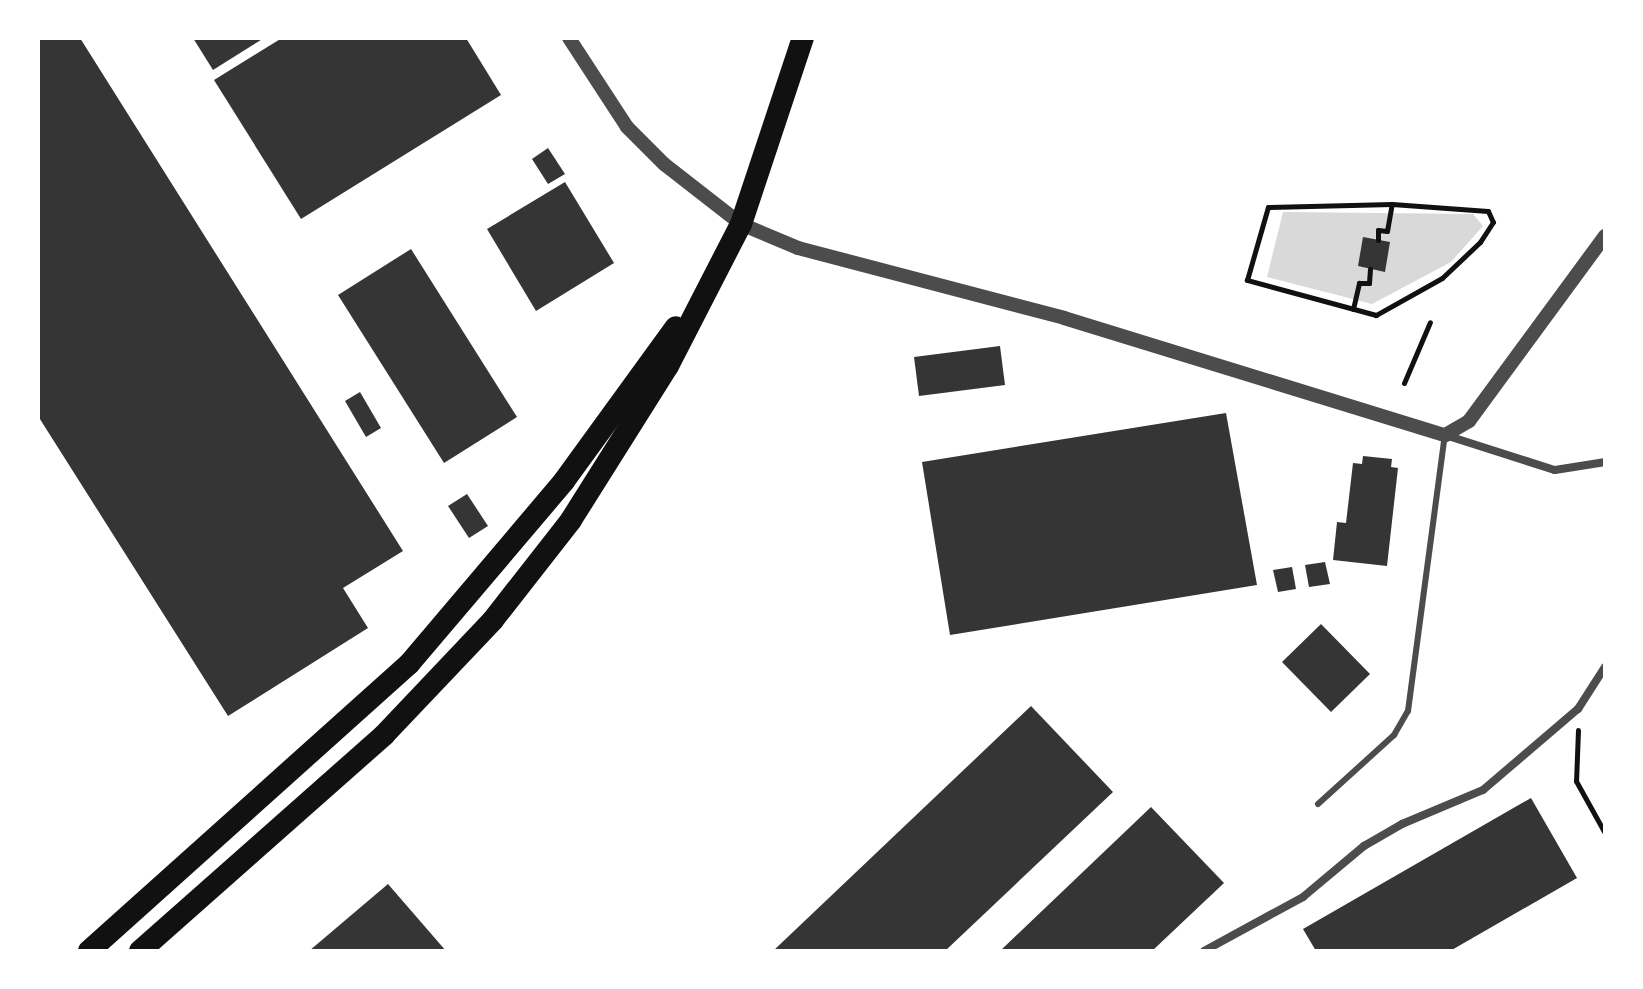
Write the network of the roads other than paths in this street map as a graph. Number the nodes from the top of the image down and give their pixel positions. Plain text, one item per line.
1 (569, 38) edge
2 (803, 38) edge
3 (741, 224) junction
4 (1605, 236) edge
5 (719, 268) junction
6 (1445, 435) junction
7 (1605, 462) edge
8 (1605, 667) edge
9 (1318, 804) dead end
10 (89, 951) edge
11 (140, 951) edge
12 (1204, 951) edge

1 - 3 street
2 - 3 highway
3 - 5 highway
3 - 6 street
4 - 6 street
5 - 10 highway
5 - 11 highway
6 - 7 street
6 - 9 lane
8 - 12 street

